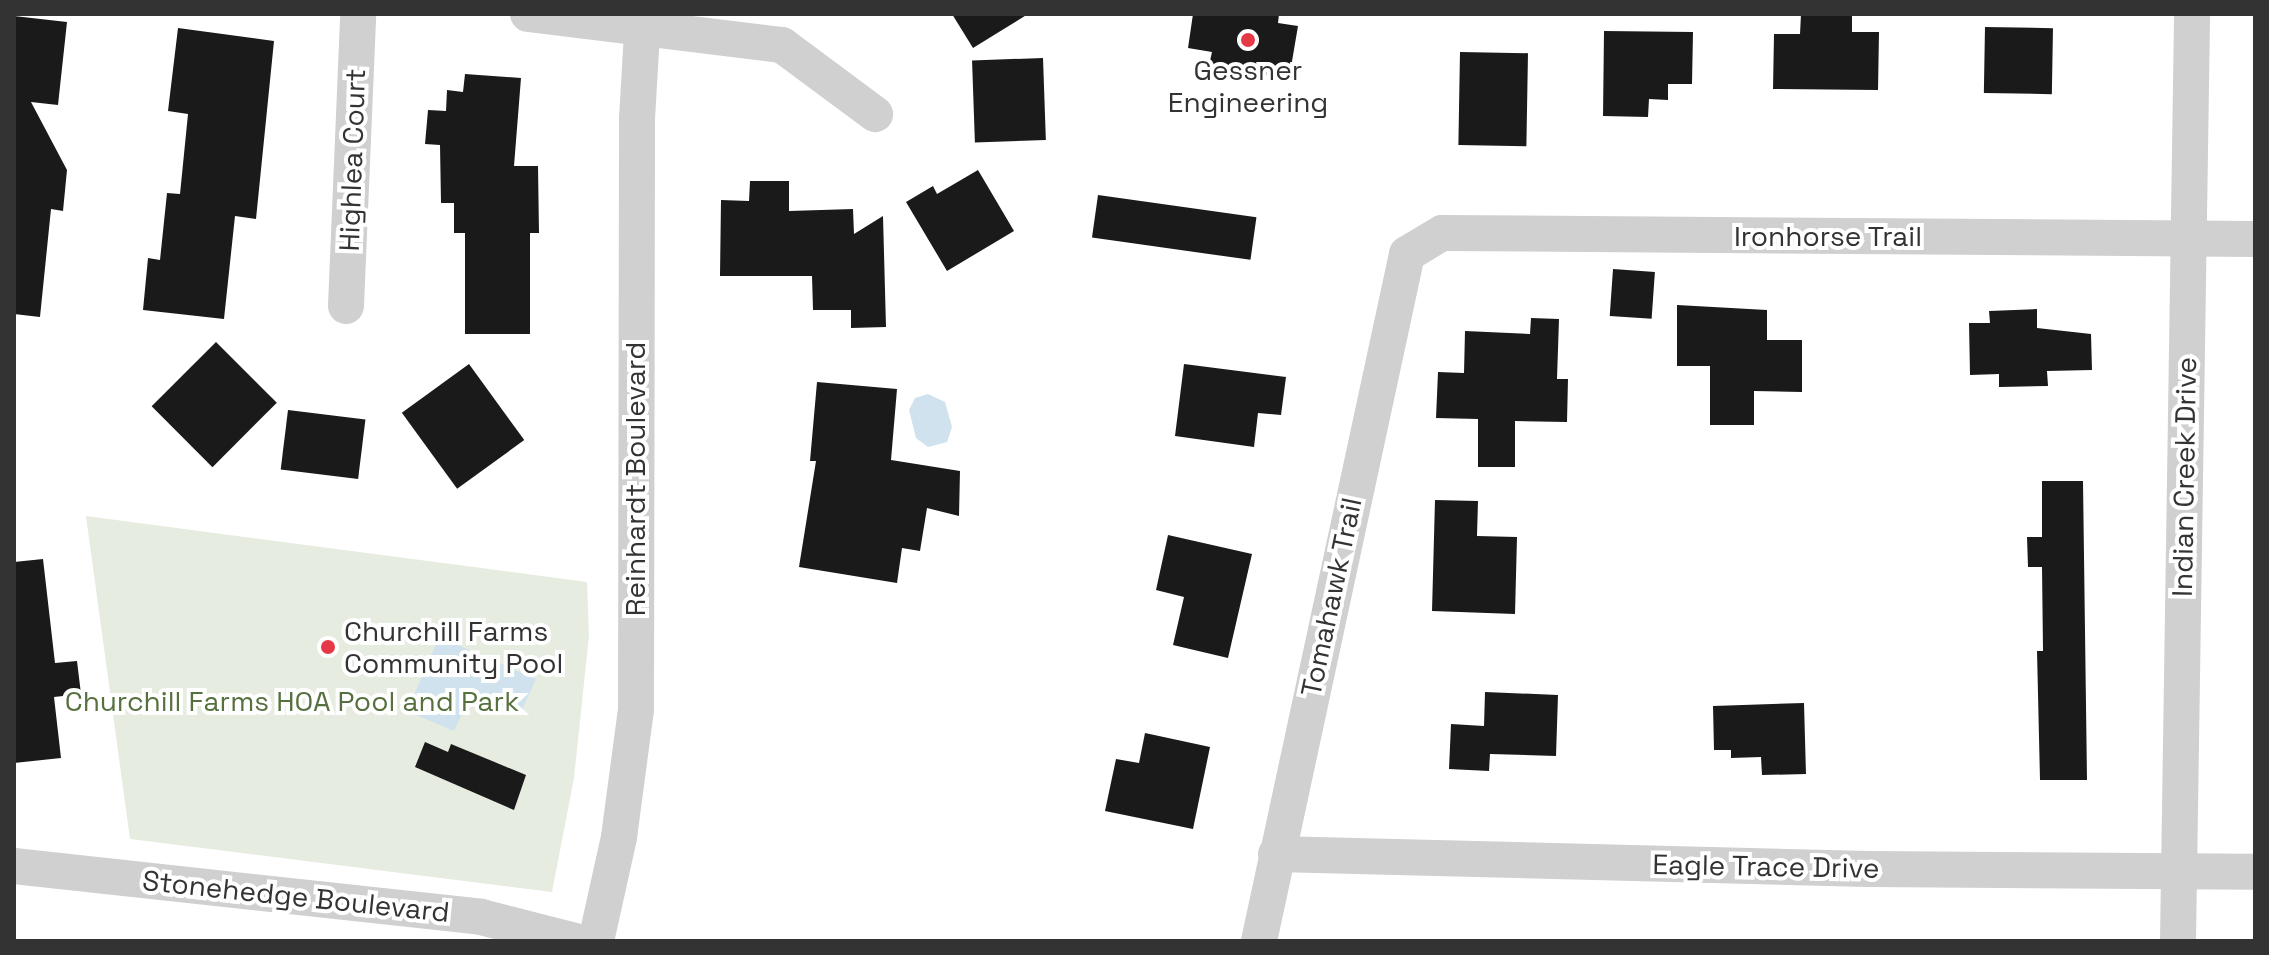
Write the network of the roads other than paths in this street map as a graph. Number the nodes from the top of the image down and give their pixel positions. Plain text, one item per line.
1 (358, 14) edge
2 (528, 14) edge
3 (2192, 14) edge
4 (642, 21) edge
5 (875, 114) dead end
6 (2187, 238) junction
7 (2255, 239) edge
8 (1407, 254) joint
9 (346, 306) dead end
10 (1276, 854) junction
11 (14, 866) edge
12 (2178, 872) junction
13 (2255, 872) edge
14 (575, 941) edge
15 (596, 941) edge
16 (1259, 941) edge
17 (2178, 941) edge

1 - 9 street, Highlea Court
2 - 4 street
3 - 6 street, Indian Creek Drive
4 - 5 street
4 - 15 street, Reinhardt Boulevard
6 - 7 street, Ironhorse Trail
6 - 8 street, Ironhorse Trail
6 - 12 street, Indian Creek Drive
8 - 10 street, Tomahawk Trail
10 - 12 street, Eagle Trace Drive
10 - 16 street, Tomahawk Trail
11 - 14 street, Stonehedge Boulevard
12 - 13 street, Eagle Trace Drive
12 - 17 street, Indian Creek Drive

